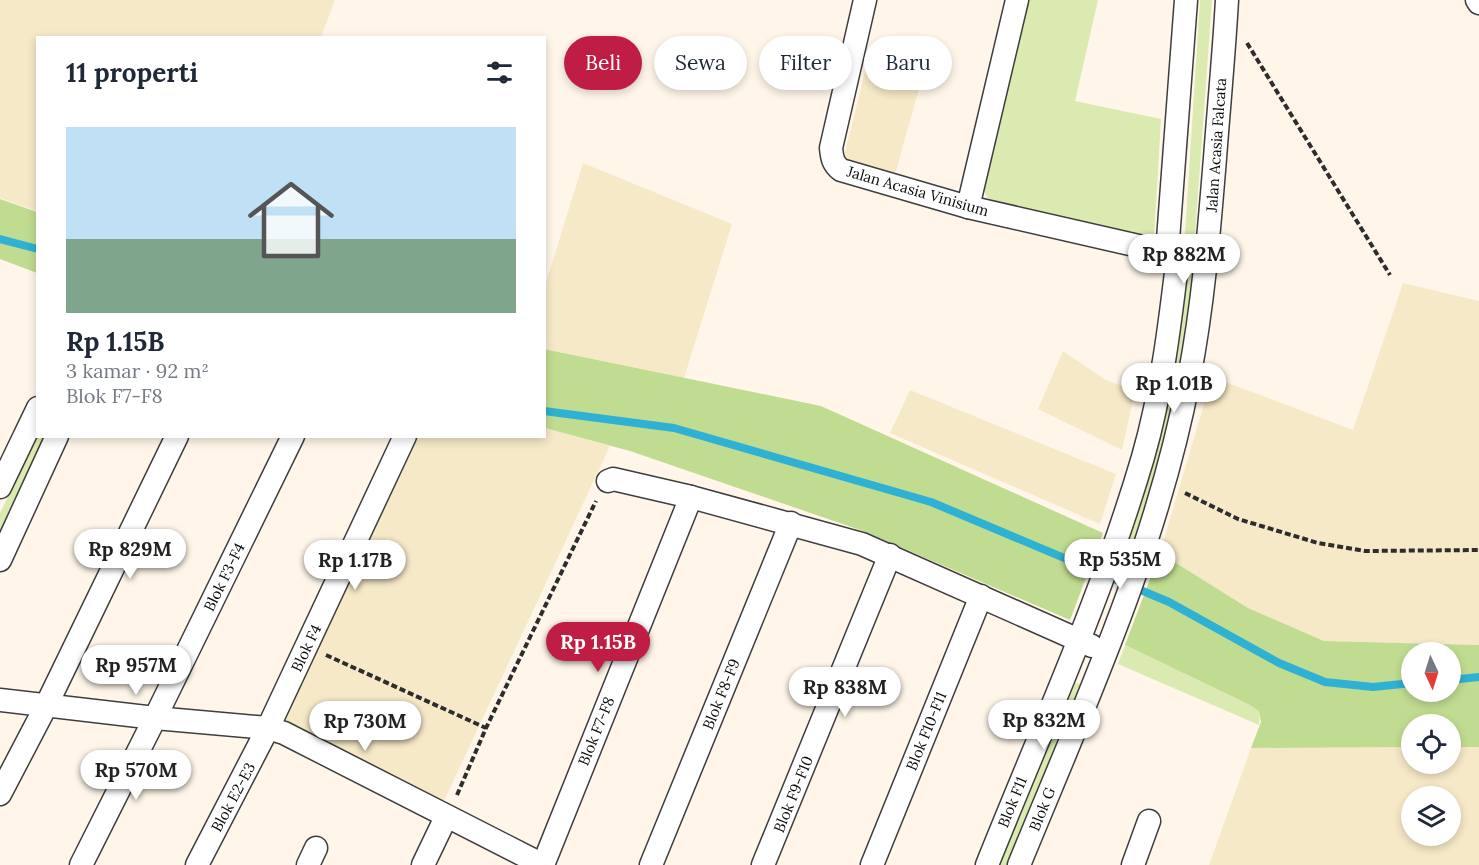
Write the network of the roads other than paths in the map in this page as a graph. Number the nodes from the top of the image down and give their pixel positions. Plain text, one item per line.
1 (865, 0) edge
2 (1017, 0) edge
3 (1186, 0) edge
4 (1227, 5) edge
5 (968, 207) junction
6 (1173, 255) junction
7 (1207, 262) junction
8 (36, 412) edge
9 (56, 438) edge
10 (176, 438) edge
11 (292, 438) edge
12 (404, 438) edge
13 (608, 481) road end
14 (0, 487) edge
15 (692, 497) junction
16 (791, 523) junction
17 (890, 555) junction
18 (0, 560) edge
19 (981, 596) junction
20 (1120, 618) joint
21 (1078, 640) junction
22 (1106, 653) junction
23 (0, 700) edge
24 (46, 706) junction
25 (155, 718) junction
26 (268, 728) junction
27 (0, 794) edge
28 (446, 817) junction
29 (1149, 821) dead end
30 (81, 865) edge
31 (197, 865) edge
32 (423, 865) edge
33 (543, 865) edge
34 (651, 865) edge
35 (764, 865) edge
36 (872, 865) edge
37 (987, 865) edge
38 (1019, 865) edge
39 (1133, 865) edge

1 - 5 street, Jalan Acasia Vinisium
2 - 5 street
3 - 6 street
4 - 7 street, Jalan Acasia Falcata
5 - 6 street, Jalan Acasia Vinisium
6 - 7 street, Jalan Acasia Vinisium
6 - 21 street, Blok F11
7 - 20 street, Jalan Acasia Falcata
8 - 14 street
9 - 18 street
10 - 24 street
11 - 25 street, Blok F3-F4
12 - 26 street, Blok F4
13 - 15 street
15 - 16 street
15 - 33 street, Blok F7-F8
16 - 17 street
16 - 34 street, Blok F8-F9
17 - 19 street
17 - 35 street, Blok F9-F10
19 - 21 street
19 - 36 street, Blok F10-F11
20 - 22 street, Blok G
21 - 22 street
21 - 37 street, Blok F11
22 - 38 street, Blok G
23 - 24 street
24 - 25 street
24 - 27 street
25 - 26 street
25 - 30 street, Blok F3-F4
26 - 28 street
26 - 31 street, Blok E2-E3
28 - 32 street
28 - 33 street
29 - 39 street

